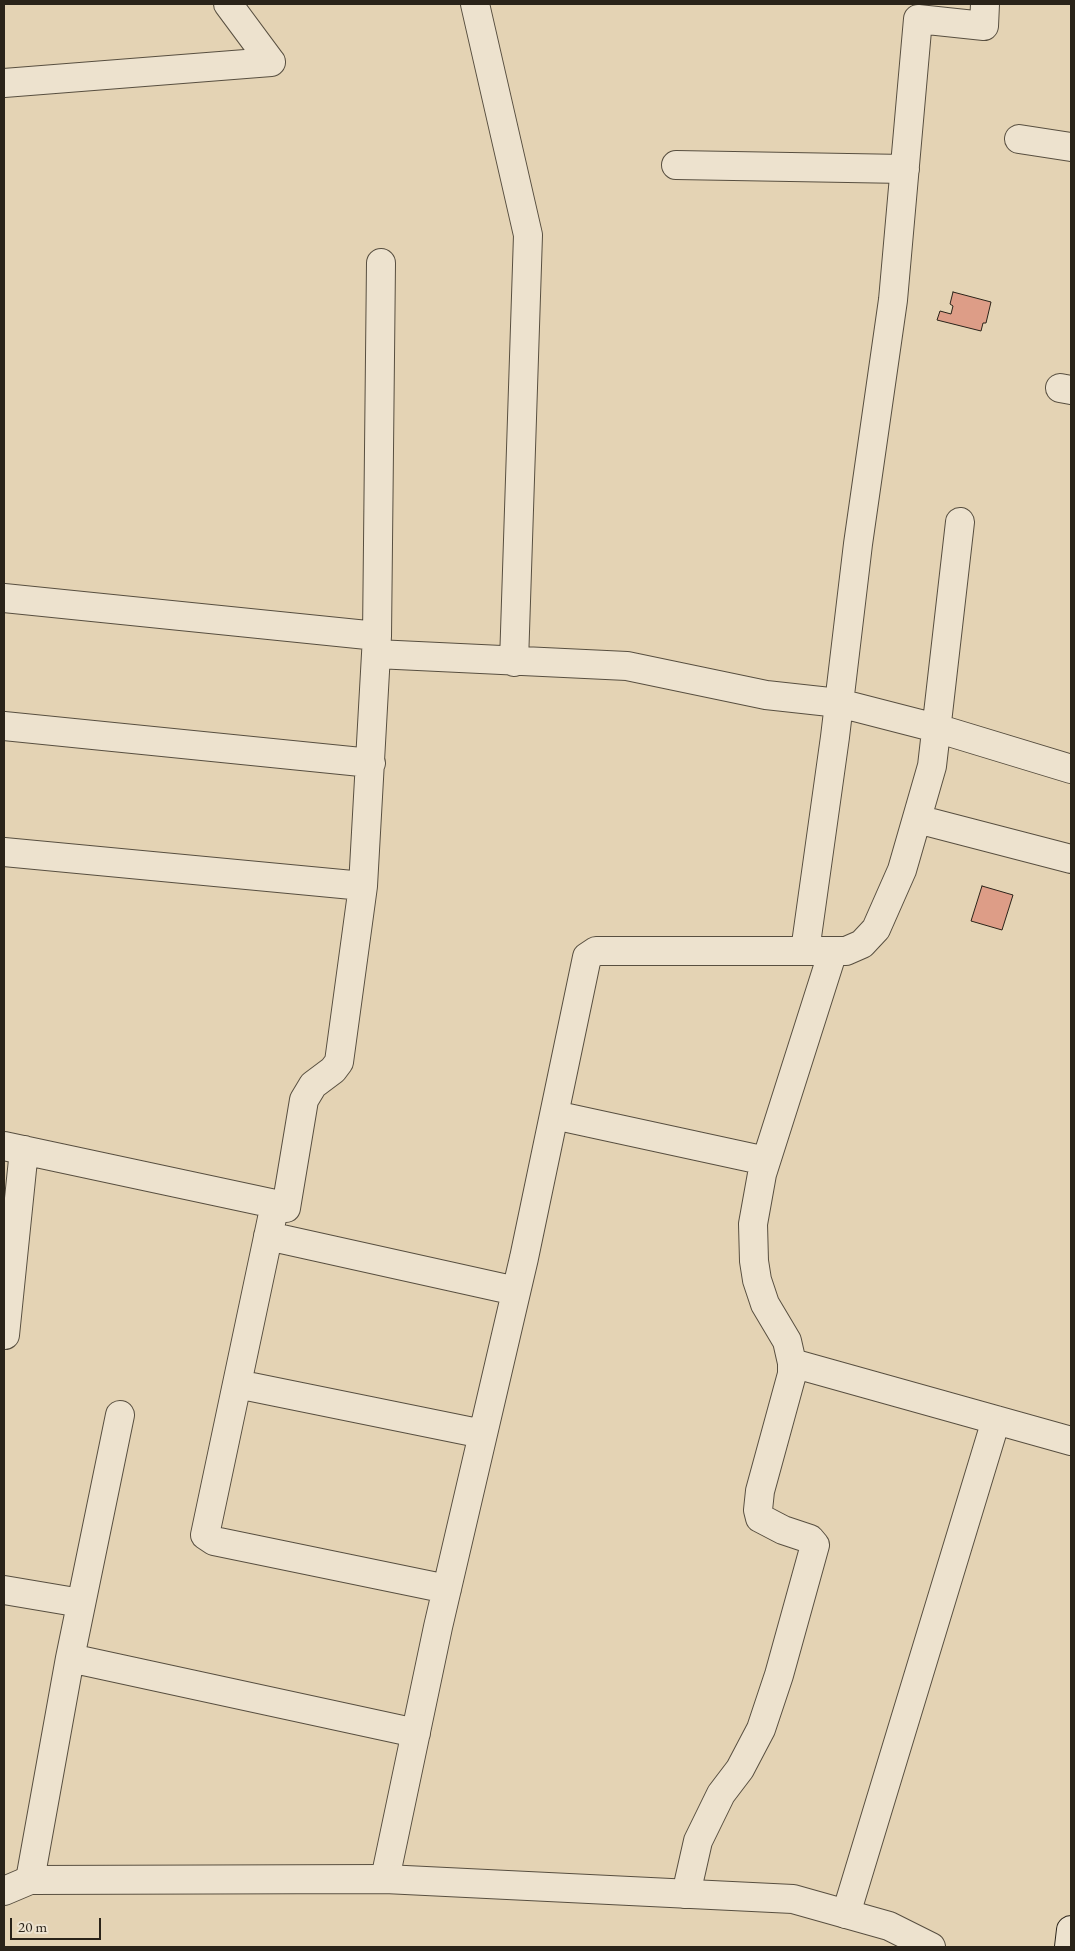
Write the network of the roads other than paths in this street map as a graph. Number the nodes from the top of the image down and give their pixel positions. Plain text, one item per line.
1 (228, 4) edge
2 (475, 4) edge
3 (985, 4) edge
4 (4, 83) edge
5 (1019, 139) dead end
6 (1071, 147) edge
7 (676, 165) dead end
8 (905, 169) junction
9 (381, 263) dead end
10 (960, 522) dead end
11 (4, 598) edge
12 (377, 645) junction
13 (514, 662) junction
14 (839, 703) junction
15 (4, 726) edge
16 (936, 728) junction
17 (371, 763) junction
18 (1071, 769) edge
19 (917, 819) junction
20 (4, 852) edge
21 (1071, 859) edge
22 (364, 886) junction
23 (805, 951) junction
24 (833, 951) junction
25 (554, 1115) junction
26 (14, 1148) edge
27 (766, 1161) junction
28 (275, 1204) junction
29 (268, 1236) junction
30 (516, 1291) junction
31 (5, 1335) edge
32 (792, 1363) junction
33 (237, 1384) junction
34 (120, 1415) dead end
35 (996, 1420) junction
36 (483, 1434) junction
37 (1071, 1441) edge
38 (447, 1589) junction
39 (4, 1590) edge
40 (81, 1604) junction
41 (70, 1658) junction
42 (416, 1733) junction
43 (385, 1879) junction
44 (30, 1880) junction
45 (4, 1891) edge
46 (686, 1894) junction
47 (846, 1914) junction
48 (1071, 1930) edge
49 (931, 1947) edge
50 (1068, 1947) edge

1 - 4 street
2 - 13 street
3 - 8 street
5 - 6 street
7 - 8 street
8 - 14 street
9 - 12 street
10 - 16 street
11 - 12 street
12 - 13 street
12 - 17 street
13 - 14 street
14 - 16 street
14 - 23 street
15 - 17 street
16 - 18 street
16 - 19 street
17 - 22 street
19 - 21 street
19 - 24 street
20 - 22 street
22 - 28 street
23 - 24 street
23 - 25 street
24 - 27 street
25 - 27 street
25 - 30 street
26 - 28 street
26 - 31 street
27 - 32 street
28 - 29 street
29 - 30 street
29 - 33 street
30 - 36 street
32 - 35 street
32 - 46 street
33 - 36 street
33 - 38 street
34 - 40 street
35 - 37 street
35 - 47 street
36 - 38 street
38 - 42 street
39 - 40 street
40 - 41 street
41 - 42 street
41 - 44 street
42 - 43 street
43 - 44 street
43 - 46 street
44 - 45 street
46 - 47 street
47 - 49 street
48 - 50 street

